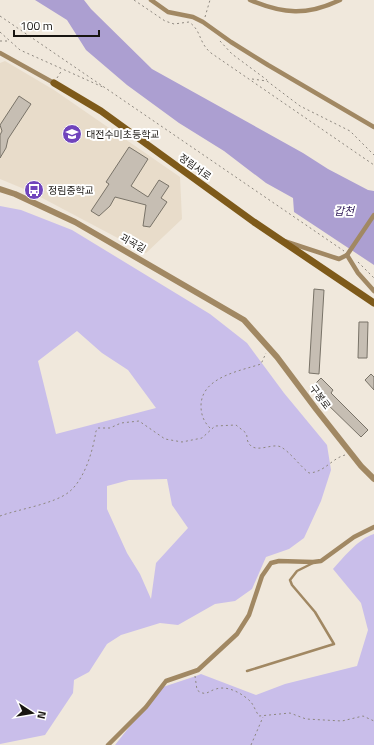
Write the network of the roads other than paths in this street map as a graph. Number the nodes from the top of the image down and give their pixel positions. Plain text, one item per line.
1 (151, 0) edge
2 (250, 0) edge
3 (340, 0) edge
4 (0, 53) edge
5 (56, 80) joint
6 (374, 127) edge
7 (0, 189) edge
8 (374, 215) edge
9 (283, 240) junction
10 (348, 253) junction
11 (374, 291) edge
12 (374, 303) edge
13 (250, 327) joint
14 (374, 479) edge
15 (374, 527) edge
16 (313, 562) junction
17 (247, 671) dead end
18 (108, 745) edge

1 - 6 street
2 - 3 street
4 - 5 street, 정림서로
5 - 9 main road, 정림서로
7 - 13 street, 괴곡길
8 - 10 street
9 - 10 street
9 - 12 main road, 정림서로
10 - 11 street
13 - 14 street, 구봉로
15 - 16 street
16 - 17 lane
16 - 18 street

